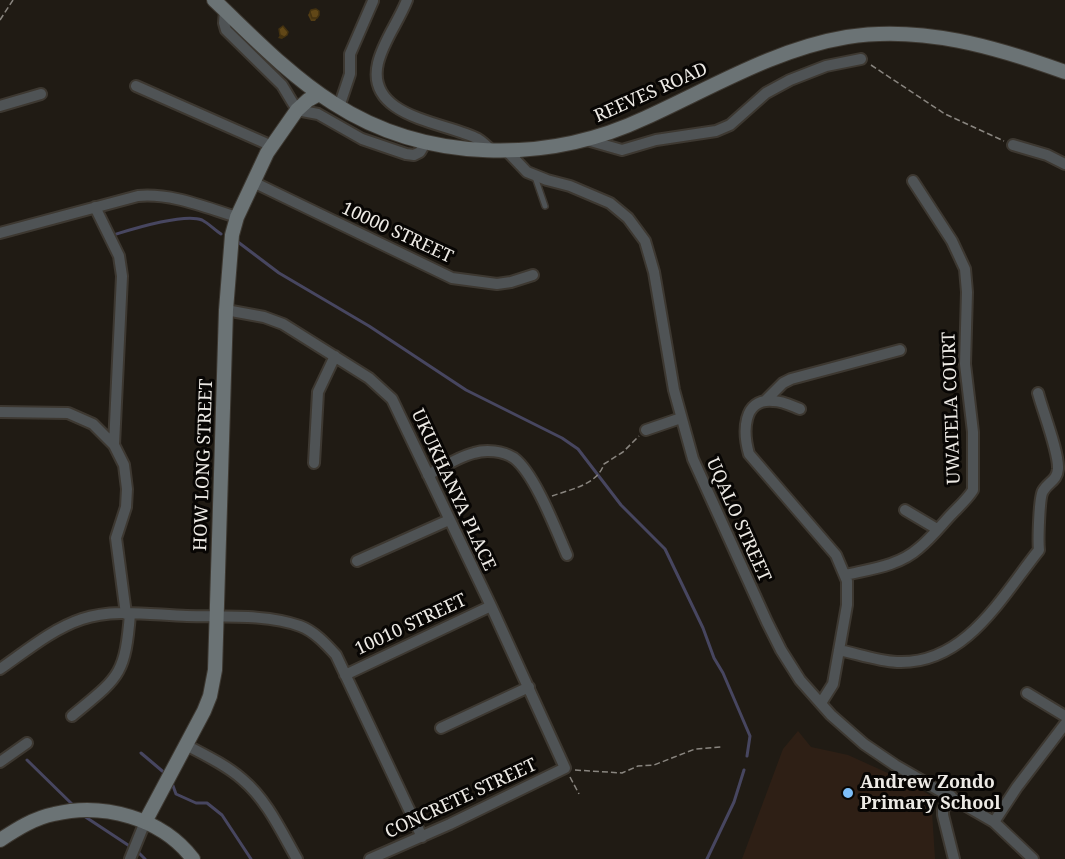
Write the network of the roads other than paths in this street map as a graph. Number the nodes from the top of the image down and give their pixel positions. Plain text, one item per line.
1 (214, 0) edge
2 (407, 0) edge
3 (373, 1) edge
4 (225, 10) junction
5 (861, 59) road end
6 (1065, 72) edge
7 (136, 86) dead end
8 (41, 94) dead end
9 (319, 94) junction
10 (0, 106) edge
11 (339, 107) junction
12 (297, 110) junction
13 (587, 140) junction
14 (426, 142) junction
15 (1013, 145) road end
16 (272, 146) junction
17 (492, 151) junction
18 (507, 152) junction
19 (1065, 164) edge
20 (534, 175) junction
21 (913, 181) dead end
22 (253, 182) junction
23 (545, 206) dead end
24 (94, 207) junction
25 (237, 217) junction
26 (0, 233) edge
27 (533, 275) dead end
28 (226, 310) junction
29 (900, 350) dead end
30 (335, 356) junction
31 (1038, 393) dead end
32 (765, 401) junction
33 (800, 409) dead end
34 (0, 412) edge
35 (681, 418) junction
36 (646, 430) road end
37 (114, 445) junction
38 (314, 463) dead end
39 (428, 475) junction
40 (905, 510) dead end
41 (449, 520) junction
42 (937, 529) junction
43 (567, 555) dead end
44 (357, 561) dead end
45 (845, 575) junction
46 (491, 606) junction
47 (128, 614) junction
48 (218, 616) junction
49 (839, 650) junction
50 (0, 669) edge
51 (345, 675) junction
52 (529, 687) junction
53 (1027, 693) dead end
54 (821, 703) junction
55 (72, 716) dead end
56 (1065, 716) edge
57 (1065, 724) edge
58 (441, 728) dead end
59 (27, 743) dead end
60 (186, 745) junction
61 (0, 762) edge
62 (565, 768) joint
63 (951, 796) junction
64 (146, 822) junction
65 (994, 822) junction
66 (422, 837) junction
67 (0, 840) edge
68 (130, 859) edge
69 (193, 859) edge
70 (297, 859) edge
71 (370, 859) edge
72 (954, 859) edge
73 (1033, 859) edge

1 - 4 street, REEVES ROAD
2 - 17 street
3 - 11 street
4 - 9 street, REEVES ROAD
4 - 12 street
5 - 13 street
6 - 13 street, REEVES ROAD
7 - 16 street
8 - 10 street
9 - 11 street, REEVES ROAD
9 - 12 street, HOW LONG STREET
11 - 14 street, REEVES ROAD
12 - 14 street
12 - 16 street, HOW LONG STREET
13 - 18 street, REEVES ROAD
14 - 17 street, REEVES ROAD
15 - 19 street
16 - 22 street, HOW LONG STREET
17 - 18 street, REEVES ROAD
18 - 20 street, UQALO STREET
20 - 23 lane
20 - 35 street, UQALO STREET
21 - 42 street, UWATELA COURT
22 - 25 street, HOW LONG STREET
22 - 27 street, 10000 STREET
24 - 25 street
24 - 26 street
24 - 37 street
25 - 28 street, HOW LONG STREET
28 - 30 street, UKUKHANYA PLACE
28 - 48 street, HOW LONG STREET
29 - 32 street
30 - 38 street
30 - 39 street, UKUKHANYA PLACE
31 - 49 street
32 - 33 street
32 - 45 street
34 - 37 street
35 - 36 street
35 - 54 street, UQALO STREET
37 - 47 street
39 - 41 street, UKUKHANYA PLACE
39 - 43 street
40 - 42 street
41 - 44 street
41 - 46 street, UKUKHANYA PLACE
42 - 45 street, UWATELA COURT
45 - 49 street
46 - 51 street, 10010 STREET
46 - 52 street, UKUKHANYA PLACE
47 - 48 street
47 - 50 street
47 - 55 street
48 - 51 street
48 - 60 street, HOW LONG STREET
49 - 54 street
51 - 66 street
52 - 58 street
52 - 62 street, UKUKHANYA PLACE
53 - 56 street
54 - 63 street, UQALO STREET
57 - 65 street
59 - 61 street
60 - 64 street, HOW LONG STREET
60 - 70 street
62 - 66 street, CONCRETE STREET
63 - 65 street, UQALO STREET
63 - 72 street
64 - 67 street
64 - 68 street
64 - 69 street
65 - 73 street, UQALO STREET
66 - 71 street, CONCRETE STREET

